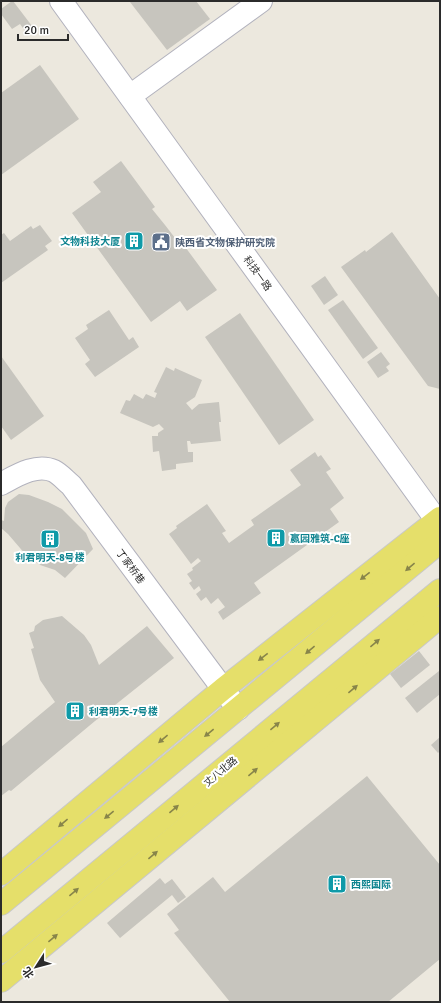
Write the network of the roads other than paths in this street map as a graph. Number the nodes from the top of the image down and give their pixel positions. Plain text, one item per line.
1 (61, 1) edge
2 (262, 1) edge
3 (130, 96) junction
4 (1, 484) edge
5 (439, 521) edge
6 (440, 542) edge
7 (440, 590) edge
8 (440, 617) edge
9 (223, 689) junction
10 (238, 709) junction
11 (1, 874) edge
12 (1, 904) edge
13 (1, 952) edge
14 (1, 981) edge

1 - 3 street, 科技一路
2 - 3 street
3 - 5 street, 科技一路
4 - 9 street, 丁家桥巷
5 -> 9 main road
6 -> 10 main road
13 -> 7 main road, 丈八北路
14 -> 8 main road
9 - 10 street, 丁家桥巷
9 -> 11 main road
10 -> 12 main road

